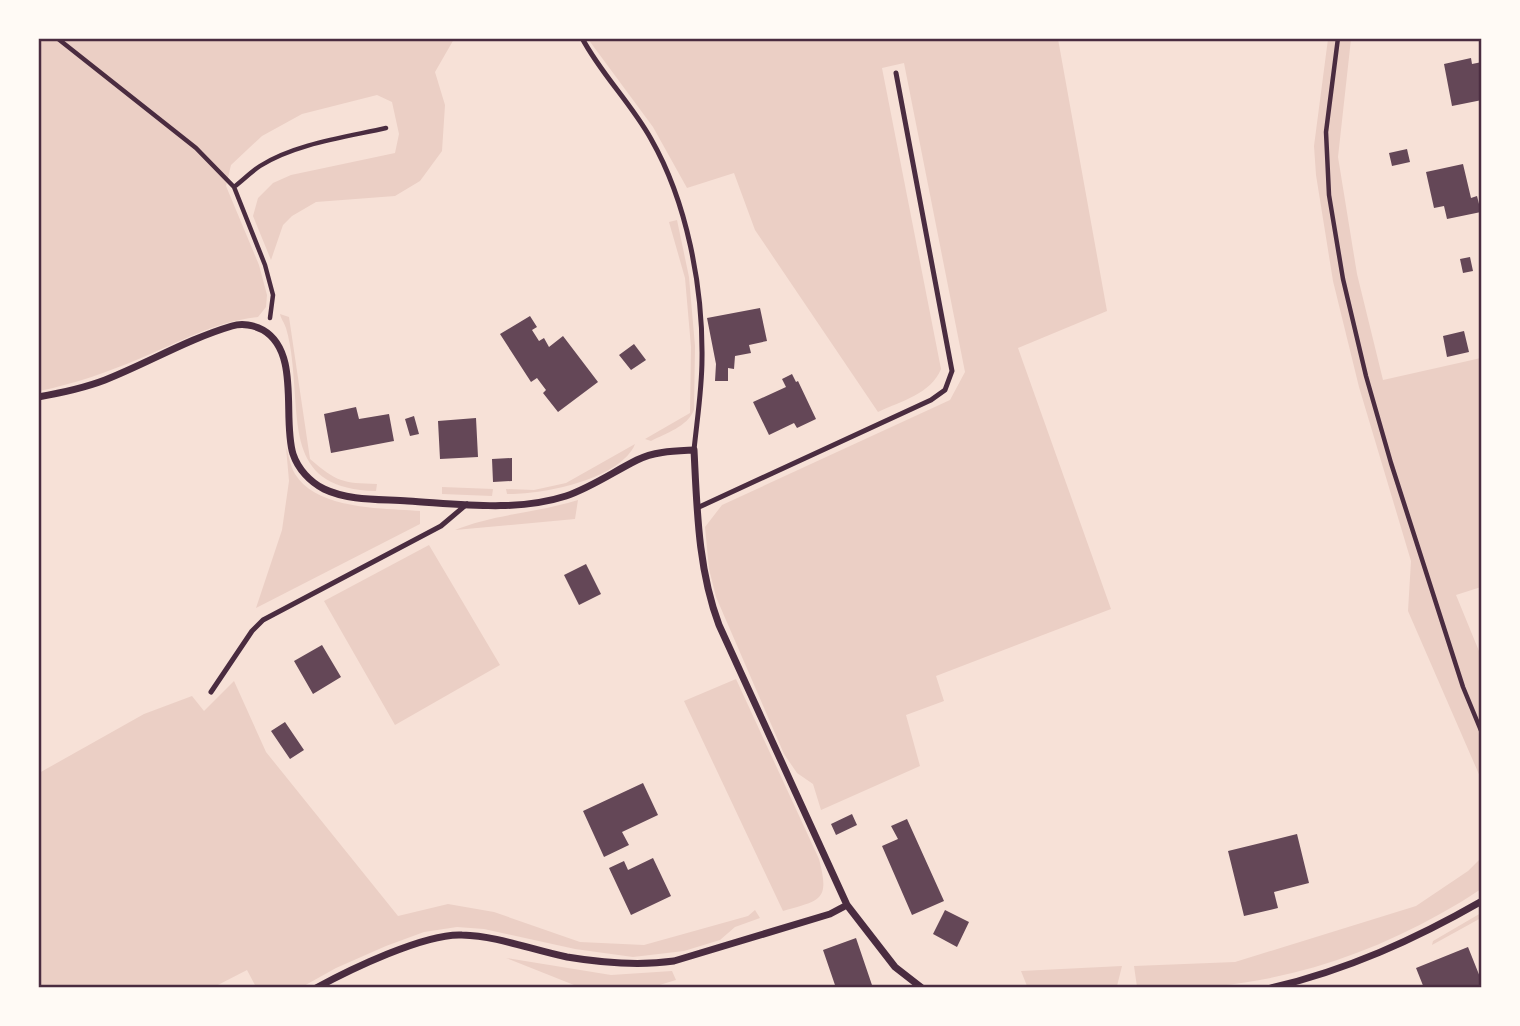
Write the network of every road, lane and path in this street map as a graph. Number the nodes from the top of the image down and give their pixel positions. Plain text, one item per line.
1 (57, 38) edge
2 (582, 38) edge
3 (1338, 38) edge
4 (895, 73) dead end
5 (386, 128) dead end
6 (234, 187) junction
7 (265, 332) junction
8 (38, 397) edge
9 (694, 450) junction
10 (467, 504) junction
11 (697, 508) junction
12 (211, 692) dead end
13 (1482, 733) edge
14 (1482, 901) edge
15 (847, 905) junction
16 (316, 988) edge
17 (922, 988) edge
18 (1271, 988) edge

1 - 6 path
2 - 9 lane
3 - 13 path
4 - 11 lane
5 - 6 path
6 - 7 path
7 - 8 street
7 - 10 street
9 - 10 street
9 - 11 street
10 - 12 lane
11 - 15 street
14 - 18 street
15 - 16 street
15 - 17 street

